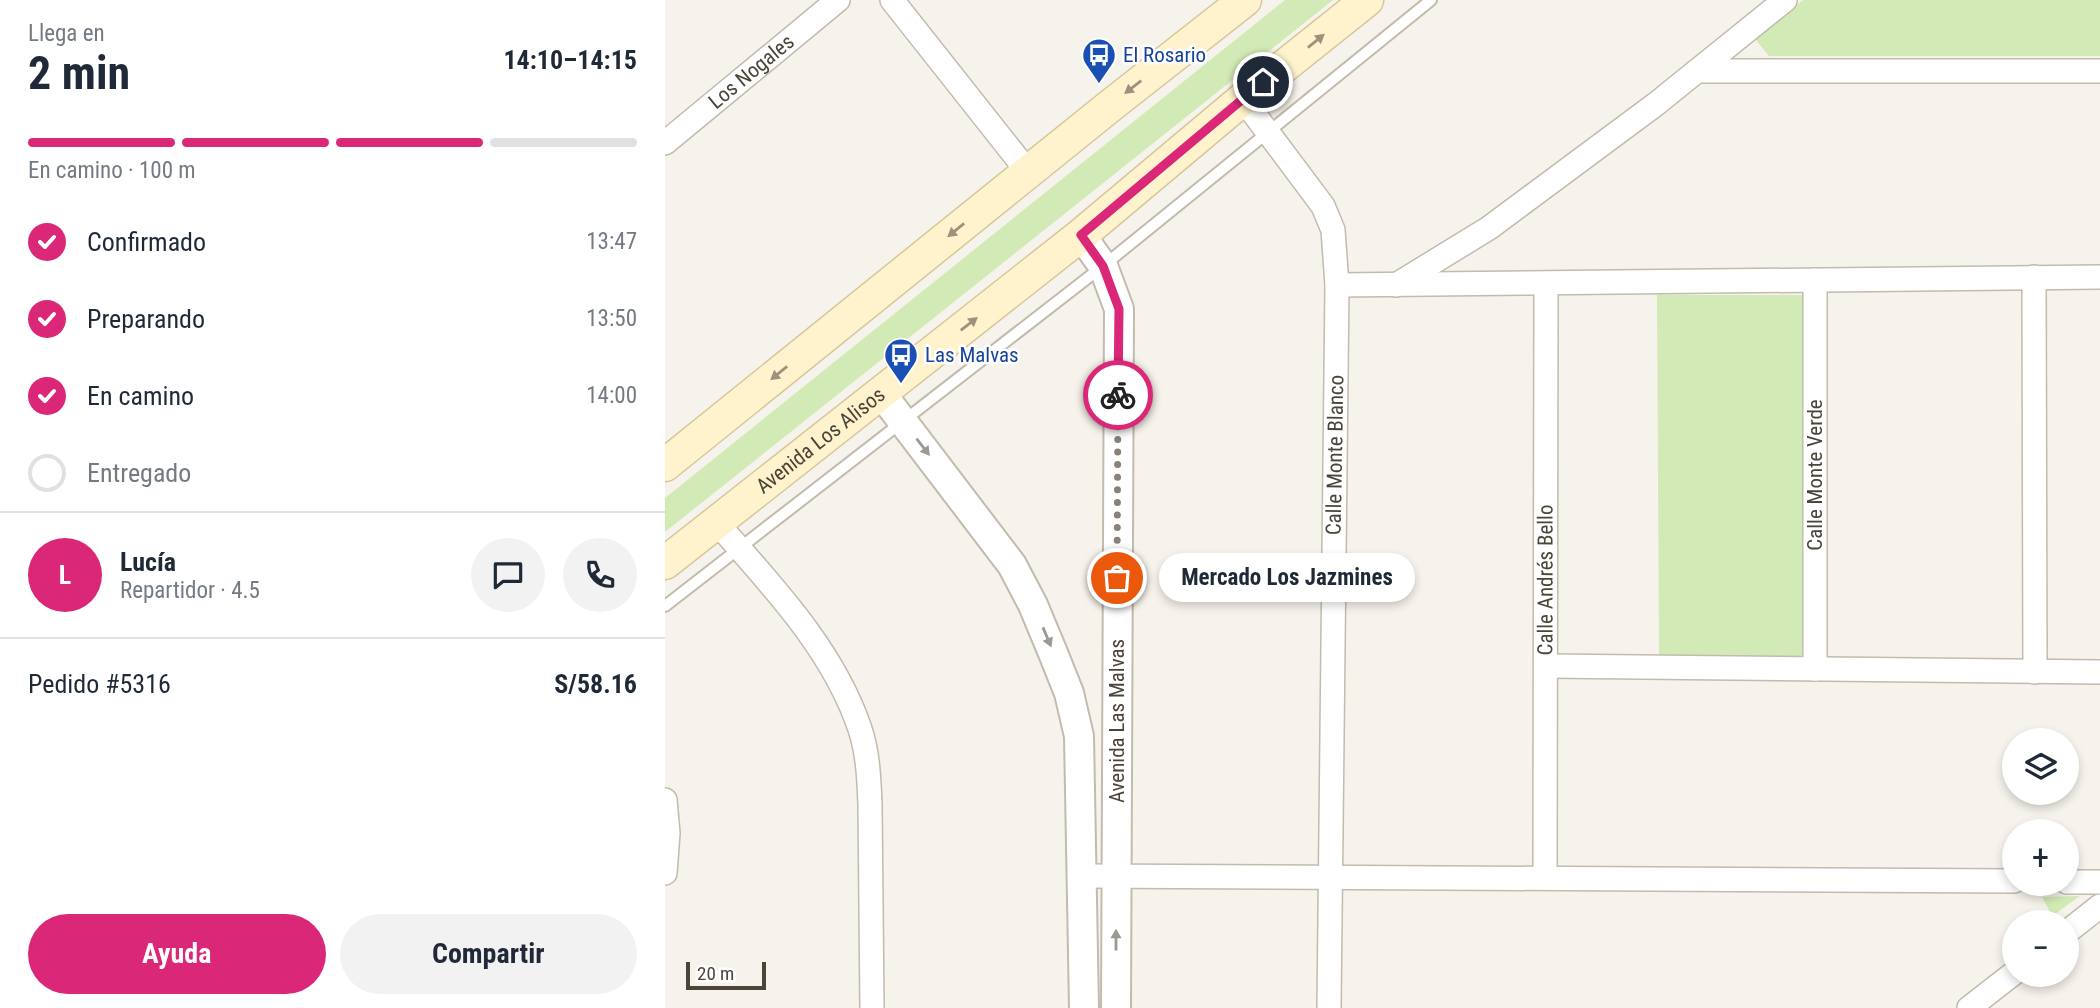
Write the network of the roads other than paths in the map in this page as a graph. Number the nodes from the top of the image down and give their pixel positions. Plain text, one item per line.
1 (838, 0) edge
2 (892, 0) edge
3 (1245, 0) edge
4 (1367, 0) edge
5 (1431, 0) edge
6 (1785, 0) edge
7 (1697, 71) junction
8 (2100, 71) edge
9 (1243, 99) junction
10 (1267, 131) junction
11 (665, 143) edge
12 (1028, 172) junction
13 (1081, 235) junction
14 (1103, 266) junction
15 (2100, 277) edge
16 (2035, 278) junction
17 (1815, 280) junction
18 (1546, 284) junction
19 (1337, 285) junction
20 (1395, 285) junction
21 (881, 393) junction
22 (902, 420) junction
23 (665, 465) edge
24 (717, 523) junction
25 (739, 548) junction
26 (665, 563) edge
27 (665, 606) edge
28 (1547, 666) junction
29 (1815, 669) junction
30 (2035, 672) junction
31 (2100, 672) edge
32 (665, 800) edge
33 (665, 873) edge
34 (1083, 876) junction
35 (1116, 876) junction
36 (1331, 877) junction
37 (1545, 878) junction
38 (2002, 881) edge
39 (2079, 882) edge
40 (2100, 882) edge
41 (2100, 906) edge
42 (2079, 923) edge
43 (2002, 982) edge
44 (871, 1008) edge
45 (1084, 1008) edge
46 (1116, 1008) edge
47 (1329, 1008) edge
48 (1969, 1008) edge

1 - 11 street, Los Nogales
2 - 12 street
3 -> 12 main road
9 -> 4 main road, Avenida Los Alisos
5 - 10 lane
6 - 7 street
7 - 8 street
7 - 20 street
9 - 10 street, Calle Monte Blanco
9 - 13 main road, Avenida Los Alisos
10 - 14 lane
10 - 19 street, Calle Monte Blanco
12 -> 23 main road
13 - 14 street, Avenida Las Malvas
21 -> 13 main road, Avenida Los Alisos
14 - 22 lane
14 - 35 street, Avenida Las Malvas
15 - 16 street
16 - 17 street
16 - 30 street
17 - 18 street
17 - 29 street, Calle Monte Verde
18 - 20 street
18 - 28 street, Calle Andrés Bello
19 - 20 street
19 - 36 street, Calle Monte Blanco
21 - 22 street, Avenida Las Malvas
21 - 24 main road, Avenida Los Alisos
22 - 25 lane
22 -> 34 street, Avenida Las Malvas
24 - 25 street
24 - 26 main road, Avenida Los Alisos
25 - 27 lane
25 - 44 street
28 - 29 street
28 - 37 street, Calle Andrés Bello
29 - 30 street
30 - 31 street
32 - 33 street
34 - 35 street
34 - 45 street, Avenida Las Malvas
35 - 36 street
46 -> 35 street, Avenida Las Malvas
36 - 37 street
36 - 47 street, Calle Monte Blanco
37 - 38 street
39 - 40 street
41 - 42 street
43 - 48 street

